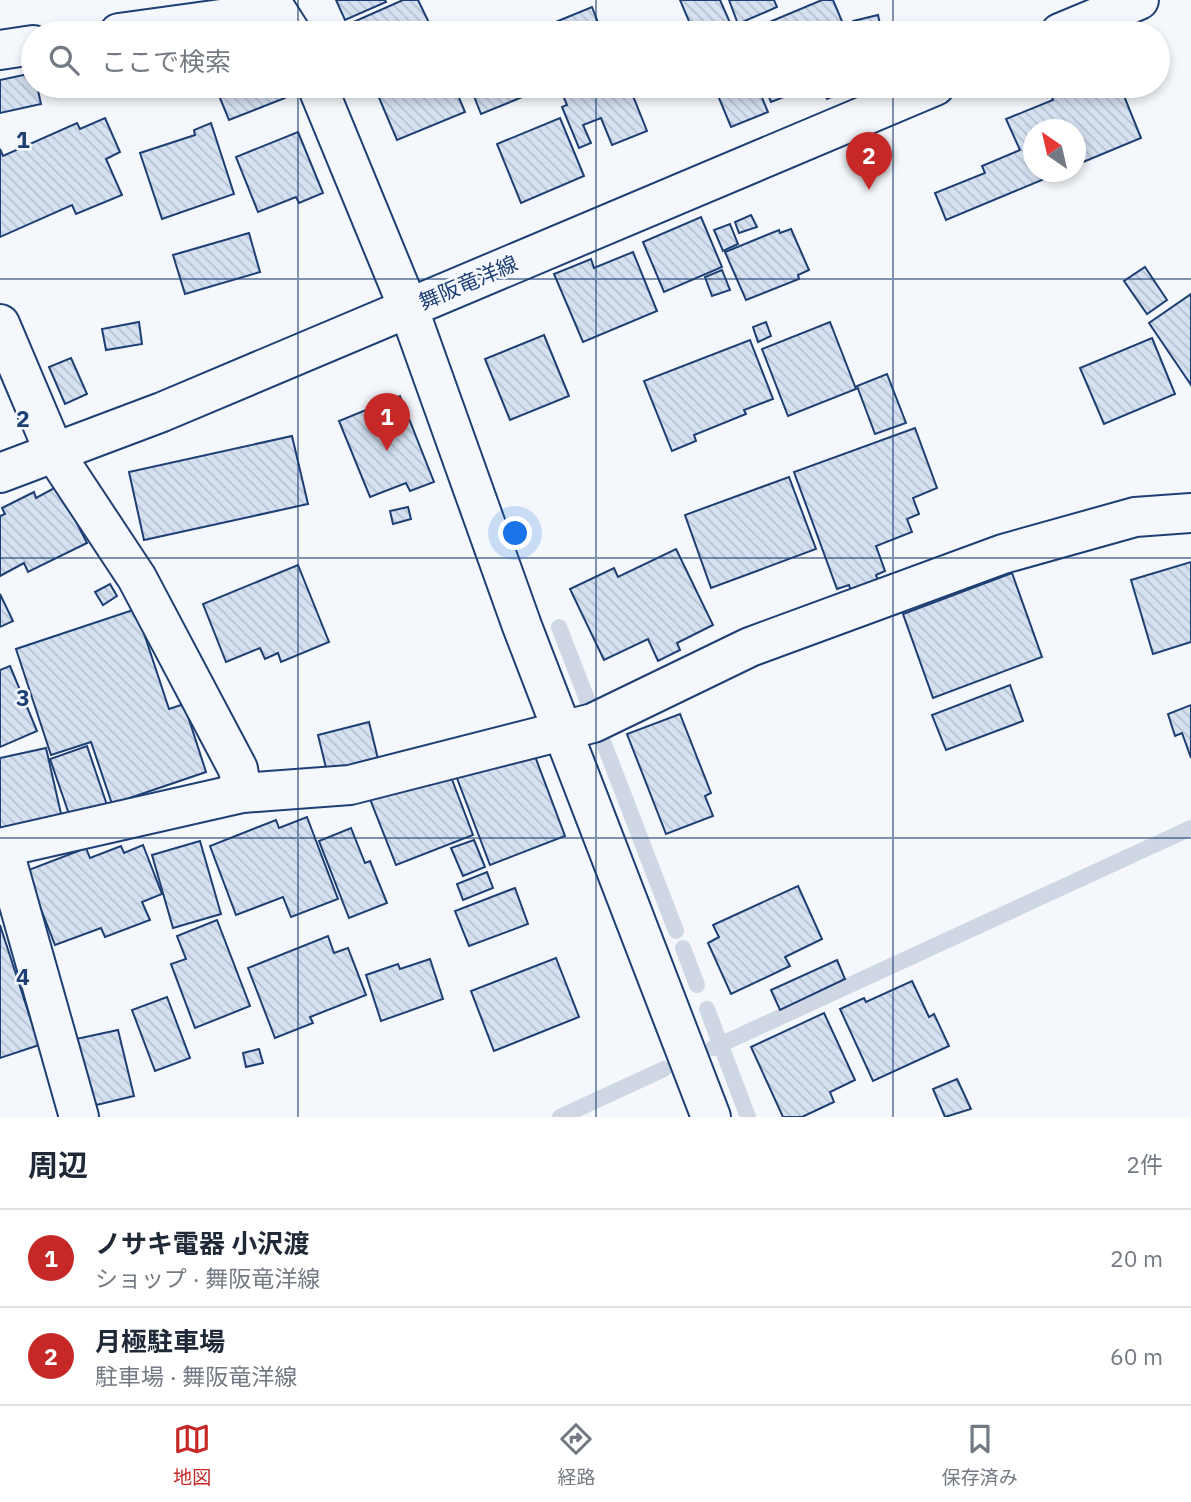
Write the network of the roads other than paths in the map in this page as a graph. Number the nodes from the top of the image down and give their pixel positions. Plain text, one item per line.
1 (261, 0) edge
2 (270, 0) edge
3 (1139, 0) edge
4 (207, 21) edge
5 (283, 21) edge
6 (1089, 21) edge
7 (21, 47) edge
8 (0, 50) edge
9 (322, 98) edge
10 (905, 98) edge
11 (408, 307) junction
12 (0, 324) edge
13 (55, 454) junction
14 (0, 473) edge
15 (1191, 513) edge
16 (562, 730) junction
17 (242, 793) junction
18 (1, 848) edge
19 (79, 1117) edge
20 (711, 1117) edge

1 - 4 street
2 - 5 street
3 - 6 street
7 - 8 street
9 - 11 street
10 - 11 street, 舞阪竜洋線
11 - 13 street, 舞阪竜洋線
11 - 16 street
12 - 13 street
13 - 14 street, 舞阪竜洋線
13 - 17 street
15 - 16 street
16 - 17 street
16 - 20 street
17 - 18 street
18 - 19 street

